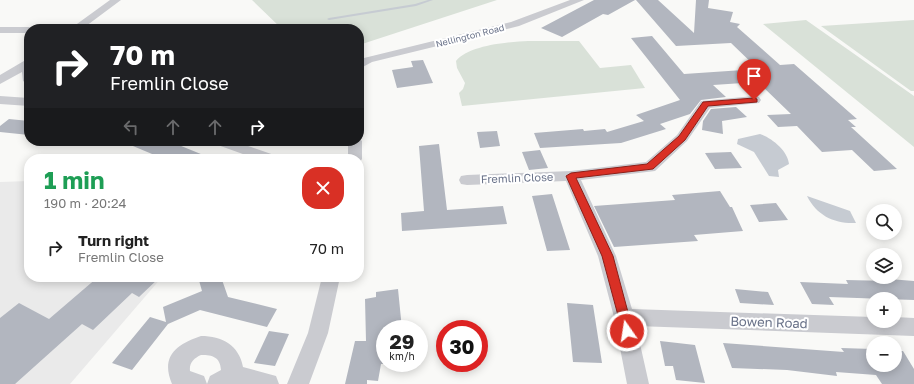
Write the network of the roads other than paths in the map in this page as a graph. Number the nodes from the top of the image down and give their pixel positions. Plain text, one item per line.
1 (116, 0) edge
2 (579, 0) edge
3 (82, 24) edge
4 (0, 30) edge
5 (24, 30) edge
6 (364, 62) edge
7 (24, 65) edge
8 (0, 80) edge
9 (0, 100) edge
10 (754, 100) dead end
11 (24, 102) edge
12 (234, 146) edge
13 (258, 154) edge
14 (571, 176) junction
15 (467, 180) dead end
16 (330, 282) edge
17 (624, 317) junction
18 (914, 327) edge
19 (225, 380) edge
20 (196, 384) edge
21 (268, 384) edge
22 (298, 384) edge
23 (638, 384) edge

1 - 3 street
2 - 6 street, Nellington Road
4 - 5 street
7 - 8 street
9 - 11 street
10 - 14 street, Fremlin Close
12 - 13 street
14 - 15 street, Fremlin Close
14 - 17 street
16 - 22 street
17 - 18 street, Bowen Road
17 - 23 street
19 - 20 street
19 - 21 street

